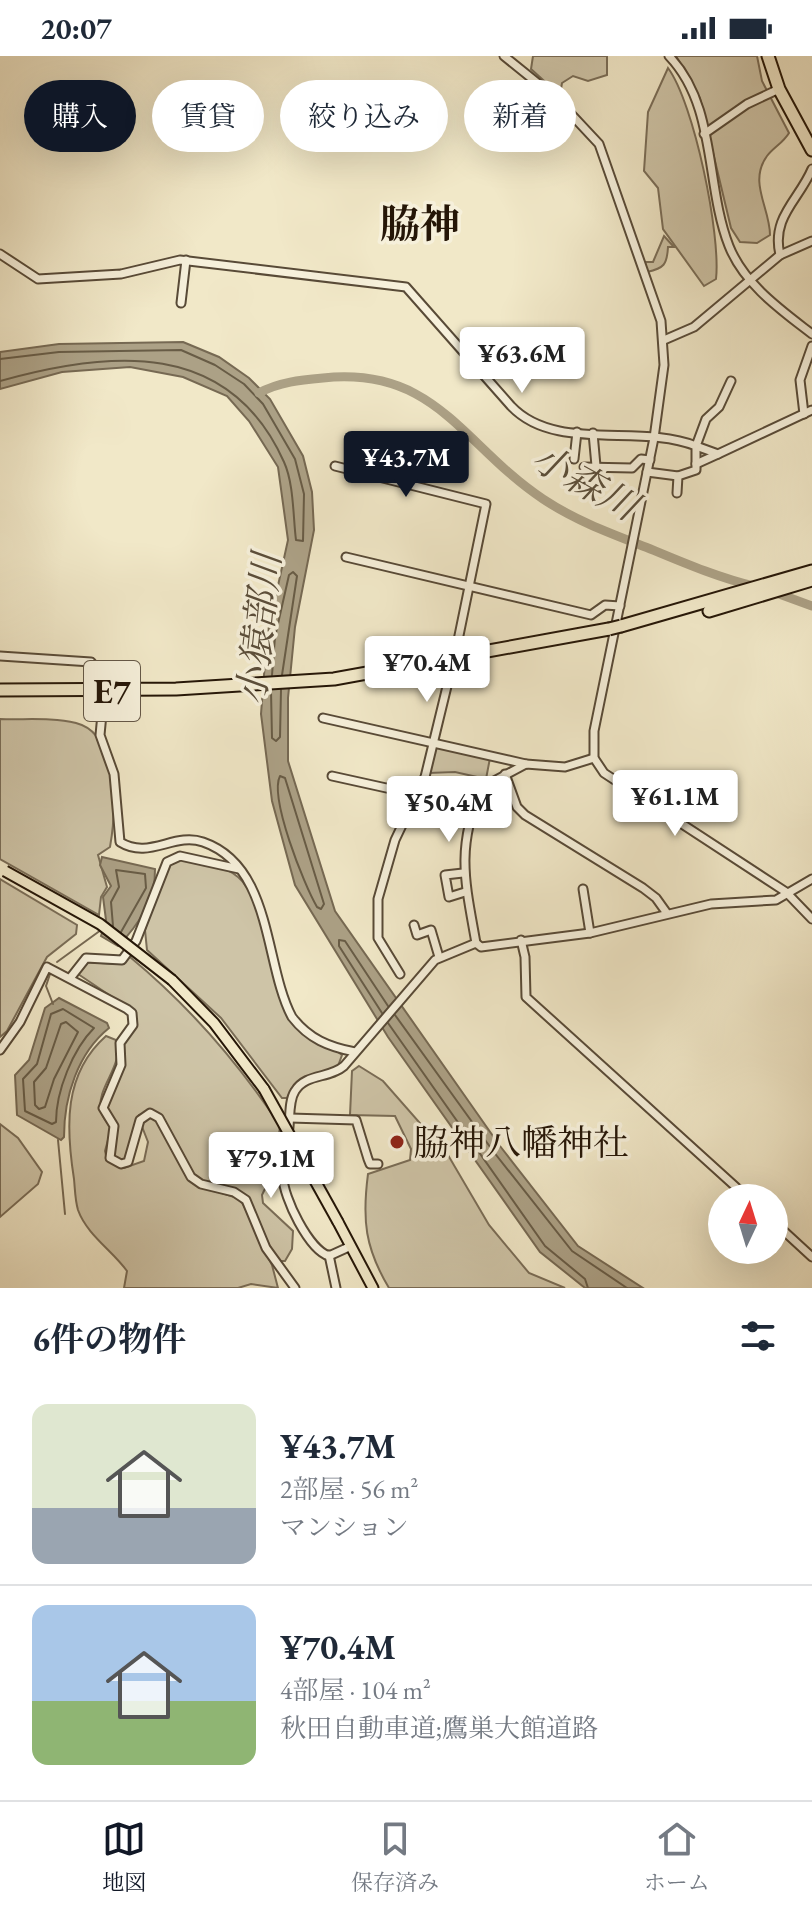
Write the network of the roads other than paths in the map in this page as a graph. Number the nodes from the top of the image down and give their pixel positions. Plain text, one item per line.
1 (504, 56) edge
2 (669, 56) edge
3 (768, 56) edge
4 (779, 89) junction
5 (704, 134) junction
6 (812, 150) edge
7 (812, 169) edge
8 (812, 241) edge
9 (0, 254) edge
10 (780, 255) junction
11 (186, 260) junction
12 (753, 281) junction
13 (181, 303) dead end
14 (812, 334) edge
15 (664, 340) junction
16 (812, 346) edge
17 (731, 381) dead end
18 (808, 412) edge
19 (577, 432) junction
20 (593, 433) junction
21 (654, 438) junction
22 (696, 446) junction
23 (718, 454) junction
24 (574, 459) dead end
25 (650, 460) junction
26 (696, 464) junction
27 (335, 466) dead end
28 (596, 466) junction
29 (584, 467) dead end
30 (647, 472) junction
31 (678, 476) junction
32 (677, 493) dead end
33 (346, 557) dead end
34 (812, 570) edge
35 (812, 581) edge
36 (470, 586) junction
37 (773, 588) junction
38 (620, 606) junction
39 (456, 650) dead end
40 (0, 656) edge
41 (100, 673) dead end
42 (450, 674) dead end
43 (0, 693) edge
44 (102, 714) tunnel mouth
45 (323, 718) dead end
46 (433, 742) junction
47 (594, 758) junction
48 (526, 764) junction
49 (505, 774) junction
50 (332, 776) dead end
51 (425, 777) junction
52 (418, 795) junction
53 (469, 825) junction
54 (239, 869) junction
55 (2, 870) edge
56 (463, 873) junction
57 (812, 879) edge
58 (583, 889) dead end
59 (465, 892) junction
60 (786, 892) junction
61 (666, 912) junction
62 (812, 919) edge
63 (414, 925) dead end
64 (590, 933) junction
65 (521, 940) junction
66 (476, 943) junction
67 (439, 957) junction
68 (400, 974) dead end
69 (71, 977) junction
70 (0, 1050) edge
71 (355, 1052) junction
72 (290, 1118) junction
73 (378, 1164) dead end
74 (733, 1184) edge
75 (788, 1235) edge
76 (351, 1246) junction
77 (329, 1255) junction
78 (812, 1257) edge
79 (295, 1288) edge
80 (336, 1288) edge
81 (373, 1288) edge

1 - 15 street
2 - 5 street
3 - 4 highway
4 - 5 street
4 - 6 highway
5 - 12 street
7 - 10 street
8 - 10 street
9 - 11 street
10 - 12 street
11 - 13 street
11 - 19 street
12 - 14 street
12 - 15 street
15 - 21 street
16 - 18 street
17 - 22 street
18 - 23 street
19 - 20 street
19 - 24 street
20 - 21 street
20 - 28 street
21 - 22 street
21 - 25 street
22 - 23 street
22 - 26 street
23 - 26 street
25 - 28 street
25 - 30 street
26 - 31 street
27 - 36 street
28 - 29 street
30 - 31 street
30 - 38 street
31 - 32 street
33 - 36 street
34 - 37 highway, E7
35 - 37 highway
36 - 38 street
36 - 39 street
37 - 43 highway, E7
38 - 47 street
40 - 41 street
42 - 46 street
44 - 54 street
45 - 46 street
46 - 48 street
46 - 51 street
47 - 48 street
47 - 60 street
48 - 49 street
49 - 53 street
49 - 61 street
50 - 52 street
51 - 52 street
51 - 53 street
52 - 68 street
53 - 56 street
54 - 69 street
54 - 71 street
55 - 76 main road, bridge
56 - 59 street
56 - 59 street
57 - 60 street
58 - 64 street
59 - 66 street
60 - 61 street
60 - 62 street
61 - 64 street
63 - 67 street
64 - 65 street
65 - 66 street
65 - 74 street
66 - 67 street
67 - 71 street
69 - 70 street
69 - 79 street
71 - 72 street
72 - 73 street
72 - 77 street
75 - 78 street
76 - 77 street
76 - 81 main road
77 - 80 street

